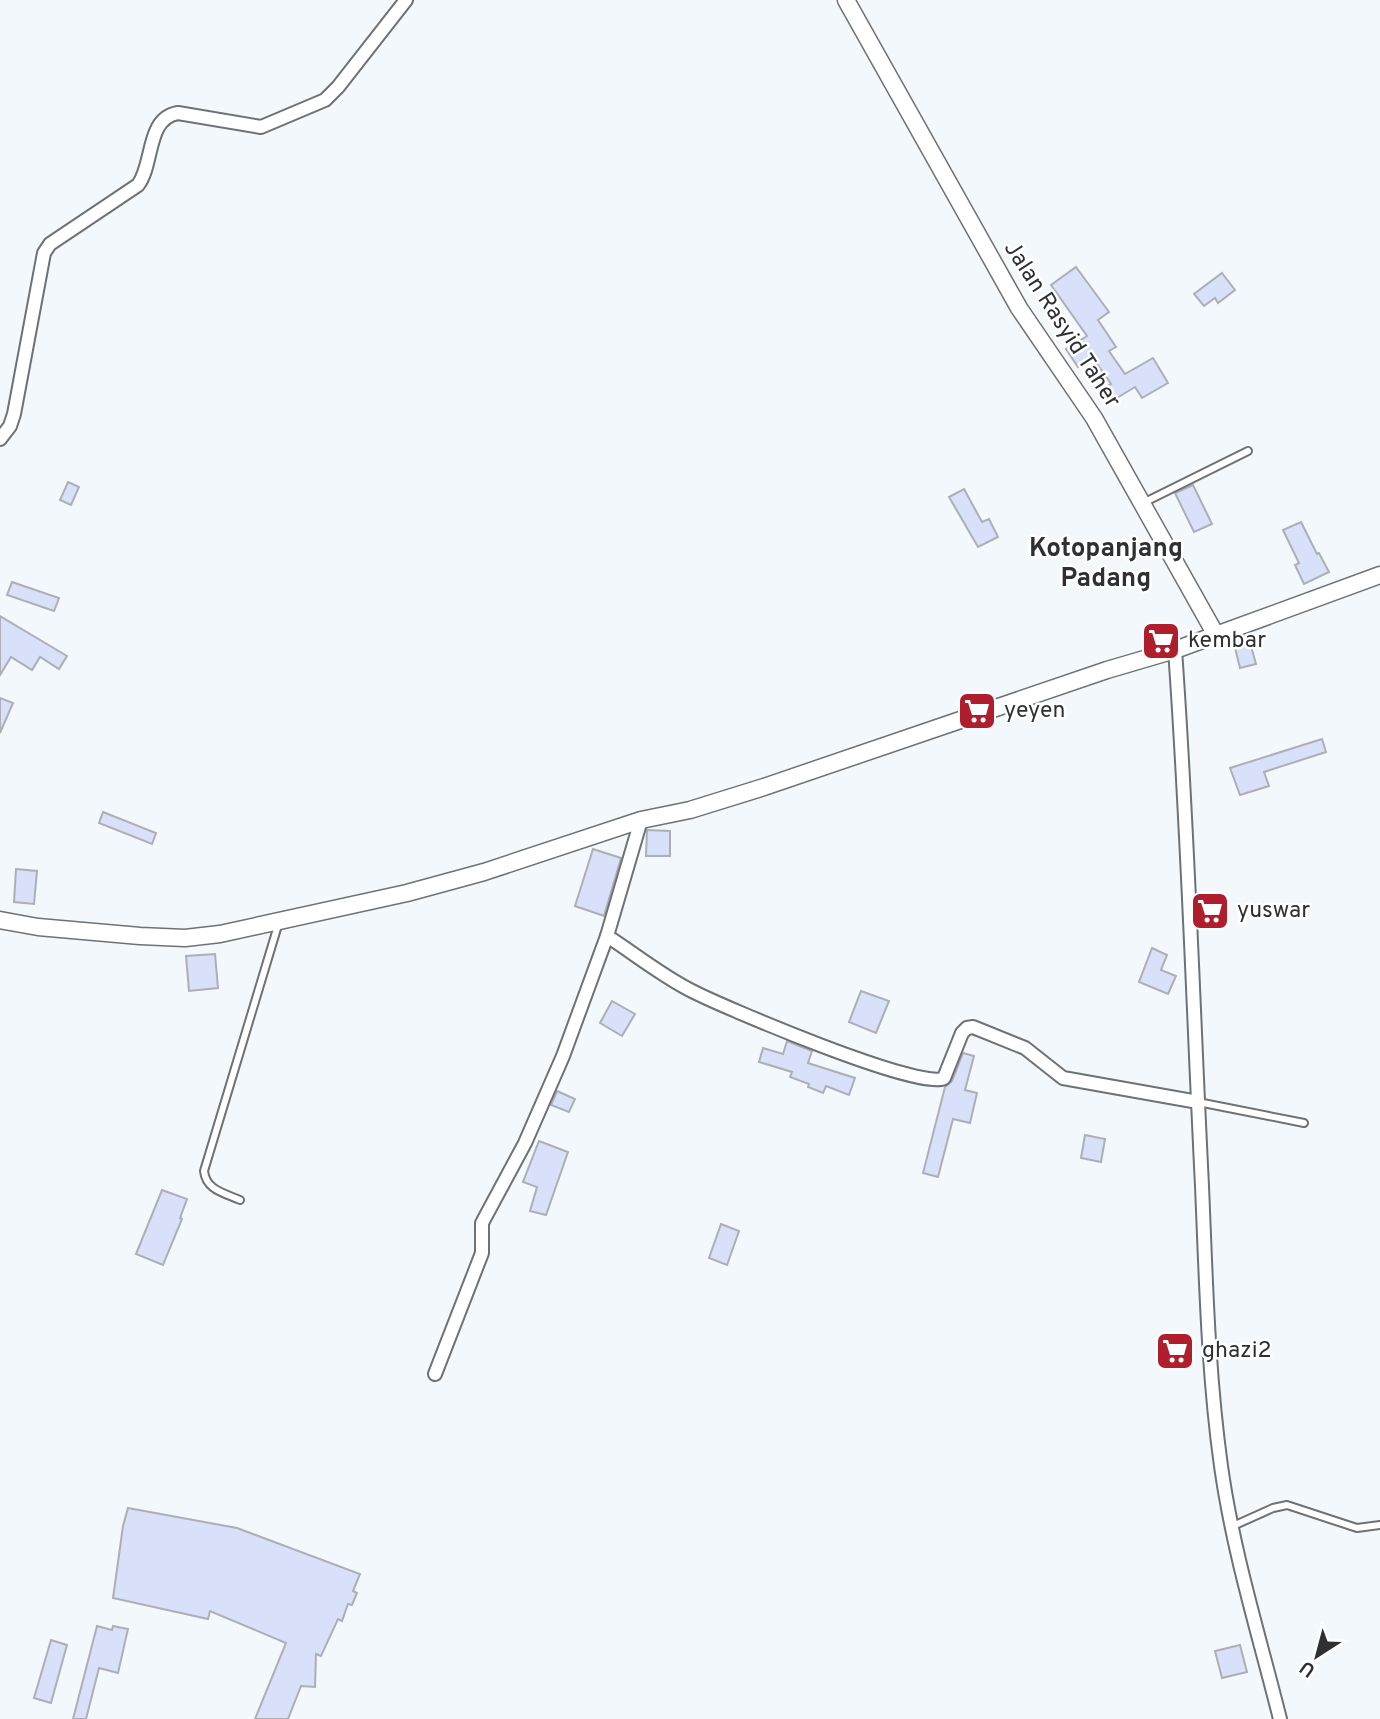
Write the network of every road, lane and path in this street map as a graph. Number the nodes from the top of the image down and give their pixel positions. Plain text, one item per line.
1 (405, 0) edge
2 (846, 0) edge
3 (0, 439) edge
4 (1248, 451) dead end
5 (1141, 504) junction
6 (1380, 575) edge
7 (1216, 635) junction
8 (1175, 650) junction
9 (641, 820) junction
10 (0, 920) edge
11 (279, 920) junction
12 (607, 936) junction
13 (1198, 1102) junction
14 (1304, 1123) dead end
15 (240, 1200) dead end
16 (435, 1374) dead end
17 (1380, 1525) edge
18 (1231, 1527) junction
19 (1280, 1719) edge

1 - 3 street
2 - 5 street, Jalan Rasyid Taher
4 - 5 lane
5 - 7 street, Jalan Rasyid Taher
6 - 7 street
7 - 8 street
8 - 9 street
8 - 13 street
9 - 11 street
9 - 12 street
10 - 11 street
11 - 15 lane
12 - 13 street
12 - 16 street
13 - 14 lane
13 - 18 street
17 - 18 lane
18 - 19 street

